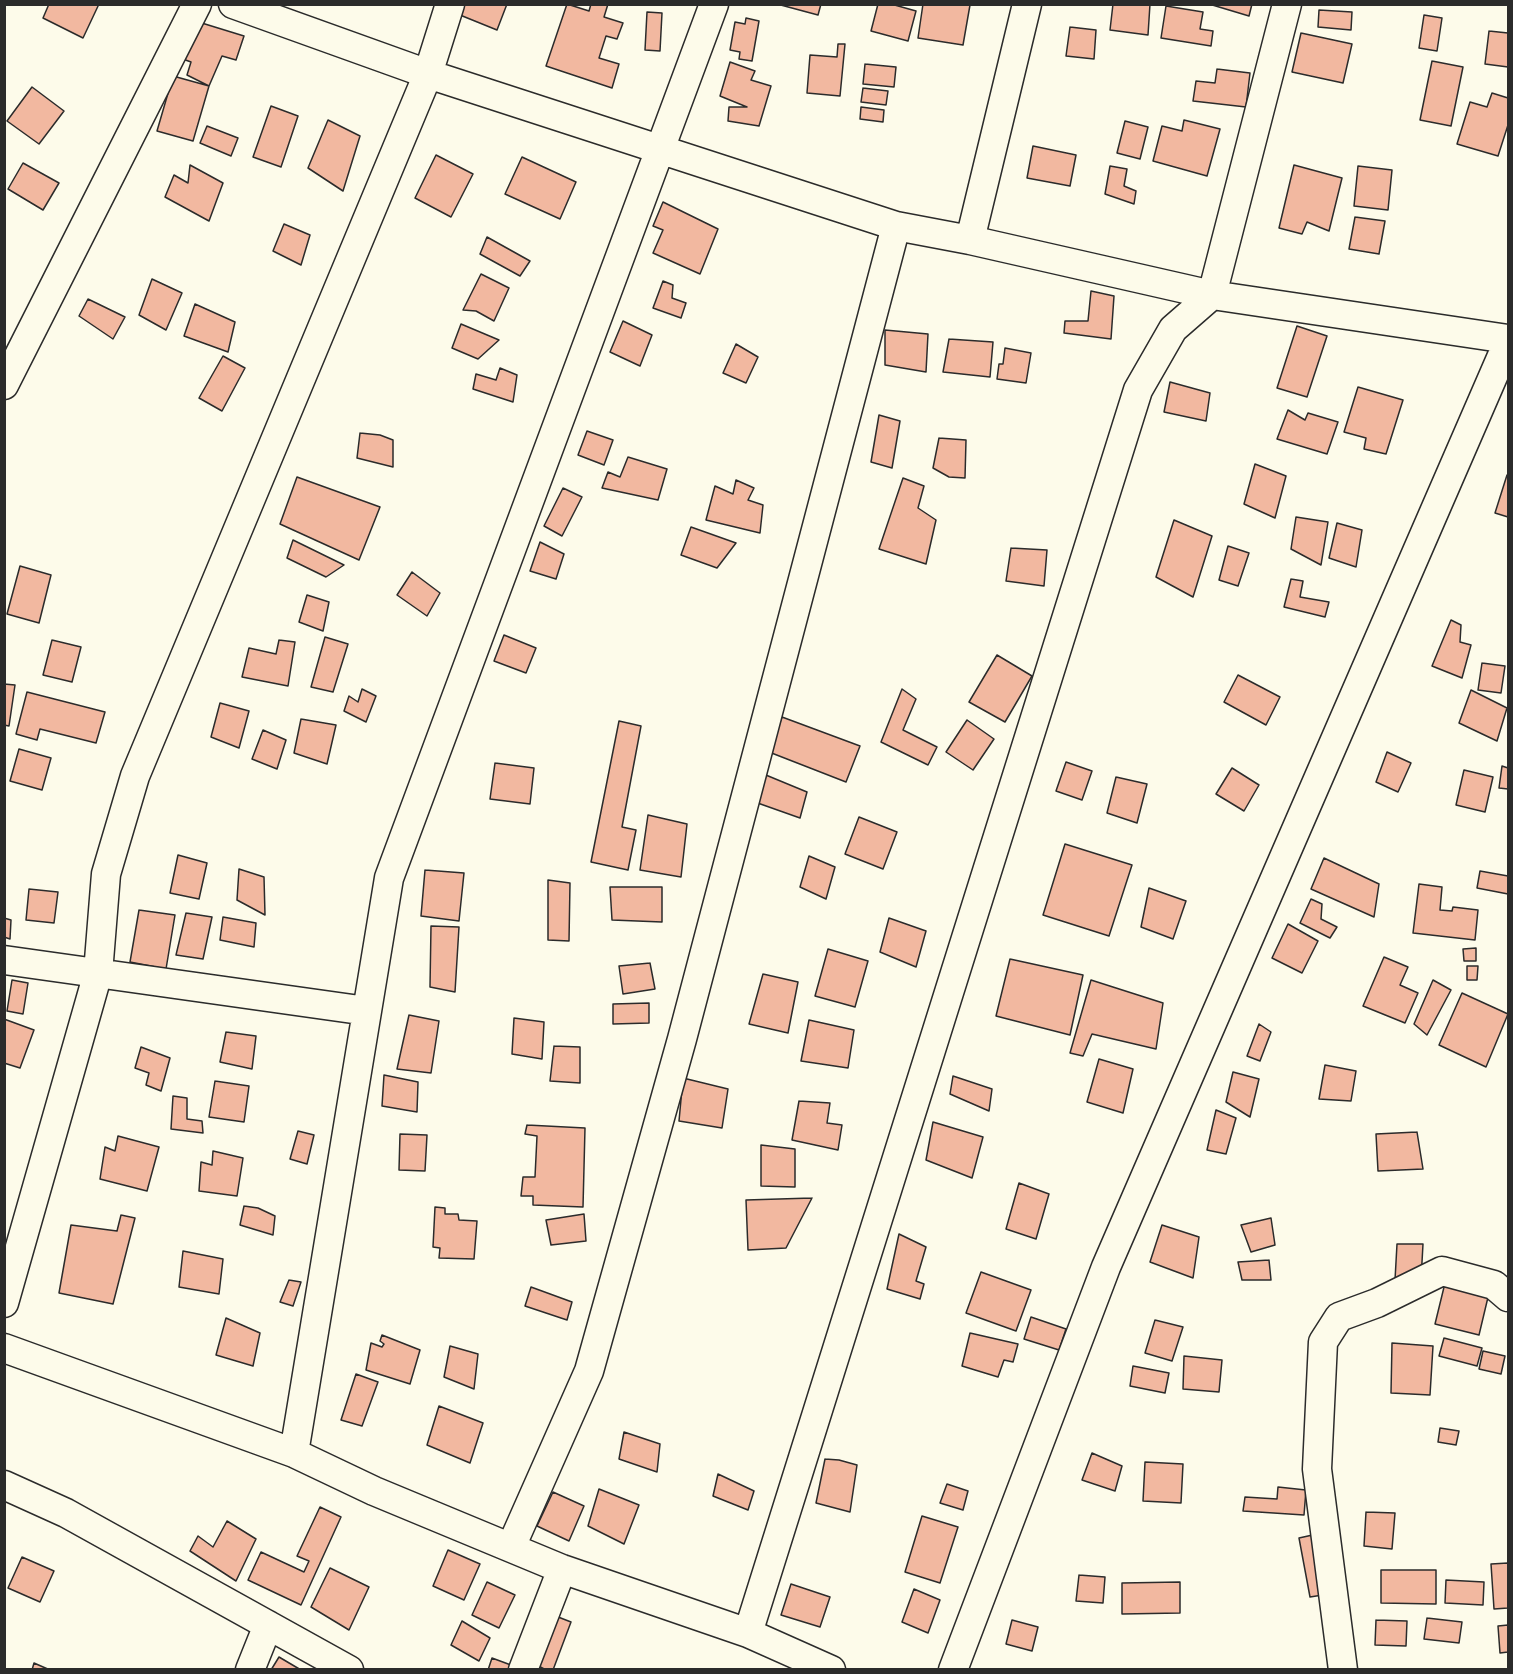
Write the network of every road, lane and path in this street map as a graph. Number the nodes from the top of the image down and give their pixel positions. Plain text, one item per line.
1 (197, 4) edge
2 (233, 4) edge
3 (450, 4) edge
4 (714, 4) edge
5 (1027, 4) edge
6 (1287, 4) edge
7 (428, 74) junction
8 (660, 149) junction
9 (896, 226) junction
10 (970, 240) junction
11 (1212, 295) junction
12 (1509, 341) edge
13 (4, 385) edge
14 (4, 960) edge
15 (98, 973) junction
16 (368, 1011) junction
17 (1509, 1297) edge
18 (4, 1303) edge
19 (4, 1348) edge
20 (294, 1454) junction
21 (4, 1485) edge
22 (511, 1547) junction
23 (562, 1569) junction
24 (268, 1625) junction
25 (748, 1633) junction
26 (817, 1667) edge
27 (250, 1670) edge
28 (349, 1670) edge
29 (523, 1670) edge
30 (953, 1670) edge
31 (1343, 1670) edge

1 - 13 street
2 - 7 street
3 - 7 street
4 - 8 street
5 - 10 street
6 - 11 street
7 - 8 street
7 - 15 street
8 - 9 street
8 - 16 street
9 - 10 street
9 - 22 street
10 - 11 street
11 - 12 street
11 - 25 street
12 - 30 street
14 - 15 street
15 - 16 street
15 - 18 street
16 - 20 street
17 - 31 street
19 - 20 street
20 - 22 street
21 - 24 street
22 - 23 street
23 - 25 street
23 - 29 street
24 - 27 street
24 - 28 street
25 - 26 street

